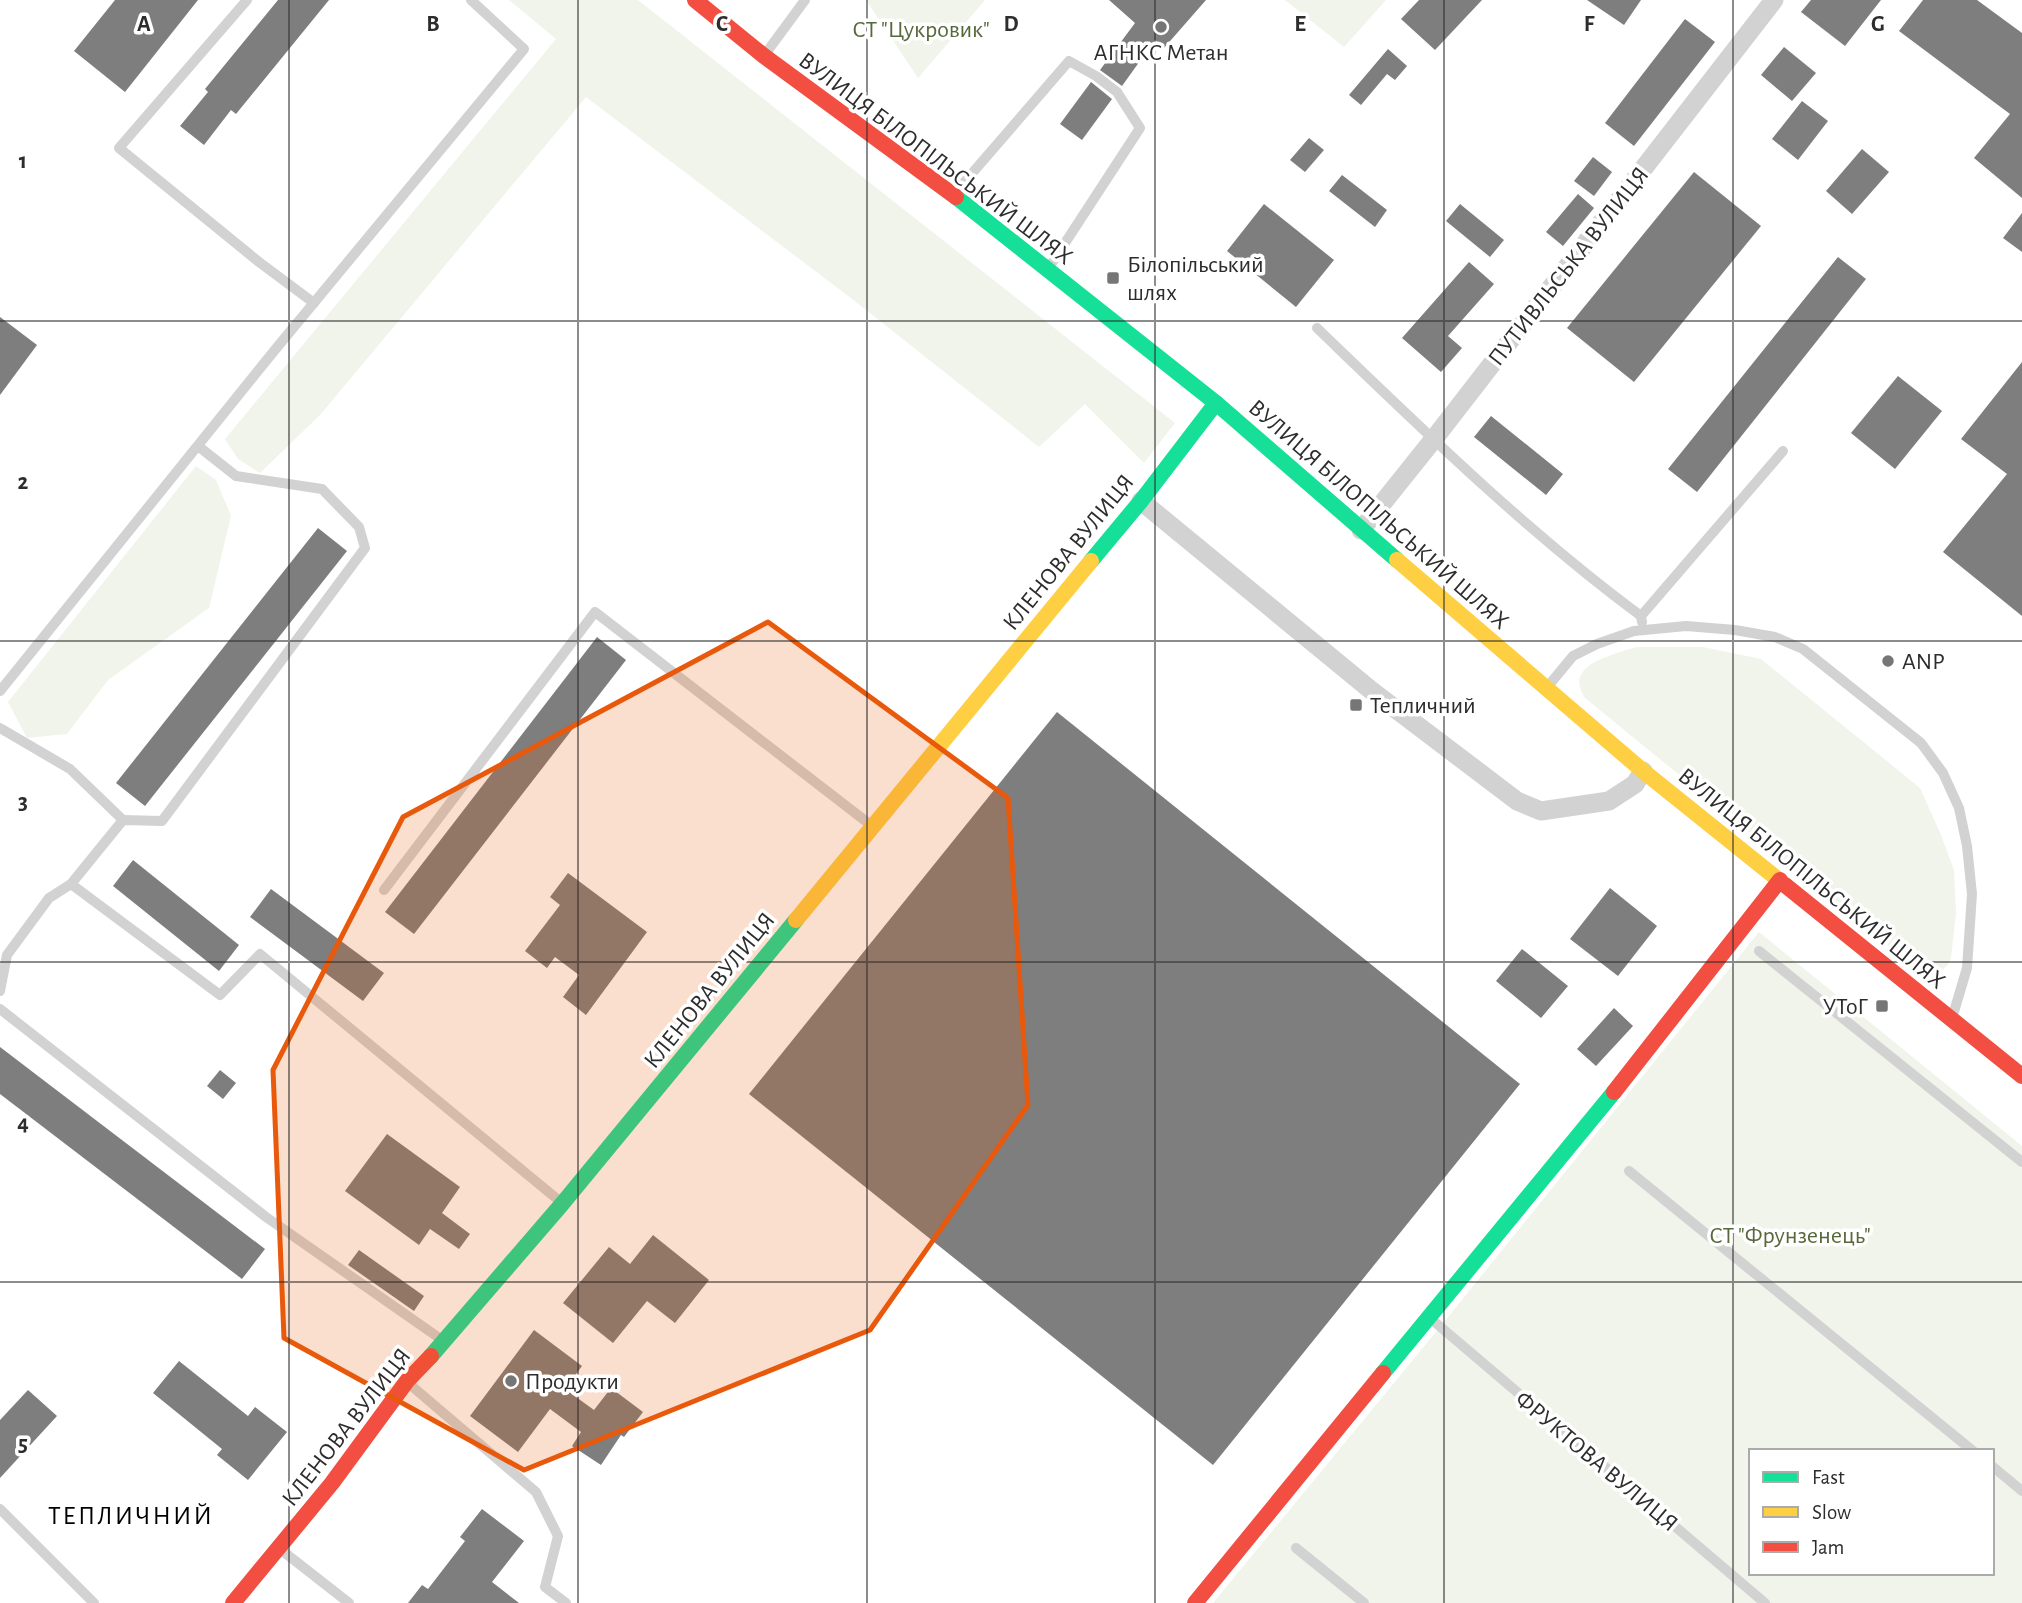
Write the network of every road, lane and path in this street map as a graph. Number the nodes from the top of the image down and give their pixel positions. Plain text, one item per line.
1 (247, 0) edge
2 (471, 0) edge
3 (695, 0) edge
4 (805, 0) edge
5 (1774, 0) edge
6 (764, 56) junction
7 (953, 195) junction
8 (1047, 270) junction
9 (314, 303) junction
10 (1317, 328) dead end
11 (1216, 403) junction
12 (1433, 440) junction
13 (198, 446) junction
14 (1783, 451) dead end
15 (1141, 500) junction
16 (1361, 530) junction
17 (1641, 616) junction
18 (1644, 631) junction
19 (1546, 688) junction
20 (0, 691) edge
21 (0, 728) edge
22 (1643, 771) junction
23 (123, 820) junction
24 (873, 827) junction
25 (1780, 880) junction
26 (71, 884) junction
27 (384, 890) dead end
28 (1759, 951) dead end
29 (0, 991) edge
30 (0, 1009) edge
31 (1952, 1020) junction
32 (2022, 1076) edge
33 (2022, 1162) edge
34 (1629, 1171) dead end
35 (562, 1204) junction
36 (1430, 1318) junction
37 (445, 1342) junction
38 (407, 1381) junction
39 (1971, 1449) edge
40 (1994, 1468) edge
41 (2022, 1490) edge
42 (0, 1509) edge
43 (279, 1548) junction
44 (1296, 1548) dead end
45 (94, 1603) edge
46 (233, 1603) edge
47 (349, 1603) edge
48 (566, 1603) edge
49 (1195, 1603) edge
50 (1364, 1603) edge
51 (1765, 1603) edge

1 - 9 lane
2 - 9 lane
3 - 6 street, ВУЛИЦЯ БІЛОПІЛЬСЬКИЙ ШЛЯХ
4 - 6 lane
5 - 12 street, ПУТИВЛЬСЬКА ВУЛИЦЯ
6 - 7 street, ВУЛИЦЯ БІЛОПІЛЬСЬКИЙ ШЛЯХ
7 - 8 street, ВУЛИЦЯ БІЛОПІЛЬСЬКИЙ ШЛЯХ
7 - 8 lane
8 - 11 street, ВУЛИЦЯ БІЛОПІЛЬСЬКИЙ ШЛЯХ
9 - 13 lane
10 - 12 lane
11 - 15 street, КЛЕНОВА ВУЛИЦЯ
11 - 16 street, ВУЛИЦЯ БІЛОПІЛЬСЬКИЙ ШЛЯХ
12 - 16 street, ПУТИВЛЬСЬКА ВУЛИЦЯ
12 - 17 lane
13 - 20 lane
13 - 23 lane
14 - 17 lane
15 - 22 street
15 - 24 street, КЛЕНОВА ВУЛИЦЯ
16 - 19 street, ВУЛИЦЯ БІЛОПІЛЬСЬКИЙ ШЛЯХ
17 - 18 lane
18 - 19 lane
18 - 31 lane
19 - 22 street, ВУЛИЦЯ БІЛОПІЛЬСЬКИЙ ШЛЯХ
21 - 23 lane
22 - 25 street, ВУЛИЦЯ БІЛОПІЛЬСЬКИЙ ШЛЯХ
23 - 26 lane
24 - 27 lane
24 - 35 street, КЛЕНОВА ВУЛИЦЯ
25 - 31 street, ВУЛИЦЯ БІЛОПІЛЬСЬКИЙ ШЛЯХ
25 - 36 street
26 - 29 lane
26 - 35 lane
28 - 33 lane
30 - 37 lane
31 - 32 street, ВУЛИЦЯ БІЛОПІЛЬСЬКИЙ ШЛЯХ
34 - 39 lane
35 - 37 street, КЛЕНОВА ВУЛИЦЯ
36 - 49 street
36 - 51 lane, ФРУКТОВА ВУЛИЦЯ
37 - 38 street, КЛЕНОВА ВУЛИЦЯ
38 - 43 street, КЛЕНОВА ВУЛИЦЯ
38 - 48 lane
40 - 41 lane
42 - 45 lane
43 - 46 street, КЛЕНОВА ВУЛИЦЯ
43 - 47 lane
44 - 50 lane

